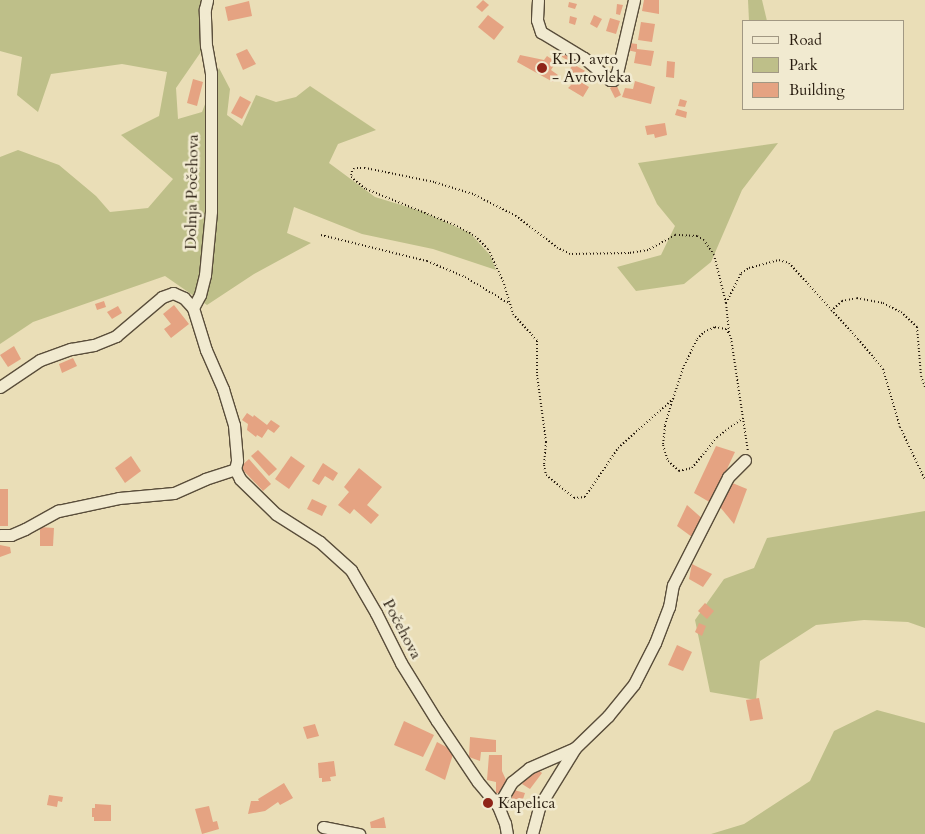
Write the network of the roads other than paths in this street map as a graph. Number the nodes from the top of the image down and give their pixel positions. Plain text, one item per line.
1 (207, 0) edge
2 (538, 0) edge
3 (634, 0) edge
4 (193, 308) junction
5 (0, 387) edge
6 (745, 460) road end
7 (235, 469) junction
8 (0, 534) edge
9 (575, 748) junction
10 (498, 806) junction
11 (323, 827) dead end
12 (359, 834) edge
13 (506, 834) edge
14 (532, 834) edge

1 - 4 street, Dolnja Počehova
2 - 3 street
4 - 5 street
4 - 7 street
6 - 9 street
7 - 8 street
7 - 10 street, Počehova
9 - 10 street
9 - 14 street
10 - 13 street, Počehova
11 - 12 street

